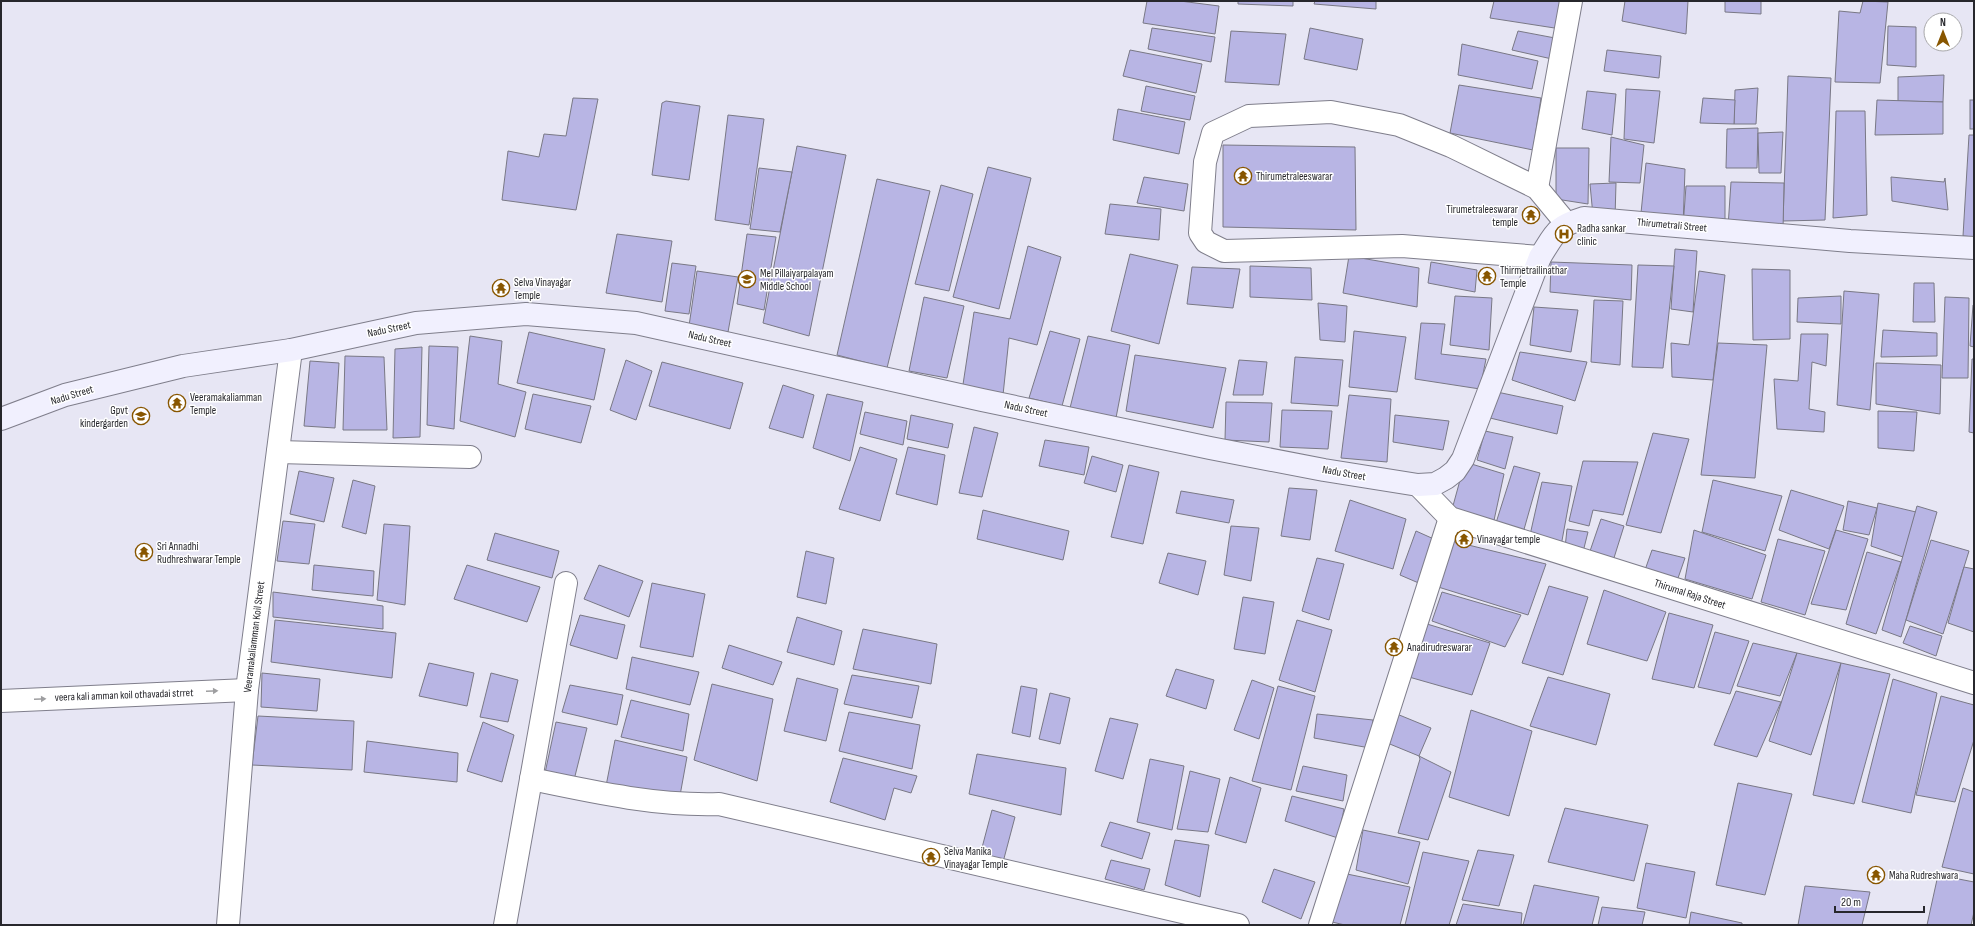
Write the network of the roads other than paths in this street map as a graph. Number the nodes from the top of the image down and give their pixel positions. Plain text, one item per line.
1 (1571, 1) edge
2 (1538, 188) junction
3 (1566, 223) junction
4 (1974, 248) edge
5 (1540, 257) junction
6 (291, 350) junction
7 (1, 419) edge
8 (278, 452) junction
9 (470, 457) dead end
10 (1418, 485) junction
11 (1450, 518) junction
12 (566, 583) dead end
13 (1974, 683) edge
14 (247, 690) junction
15 (1, 700) edge
16 (531, 779) junction
17 (228, 925) edge
18 (505, 925) edge
19 (1238, 925) edge
20 (1320, 925) edge

1 - 2 street
2 - 3 street
2 - 5 street
3 - 4 main road, Thirumetrali Street
3 - 5 main road
5 - 10 main road
6 - 7 main road, Nadu Street
6 - 8 street, Veeramakaliamman Koil Street
6 - 10 main road, Nadu Street
8 - 9 street
8 - 14 street, Veeramakaliamman Koil Street
10 - 11 street, Thirumal Raja Street
11 - 13 street, Thirumal Raja Street
11 - 20 street
12 - 16 street
15 -> 14 street, veera kali amman koil othavadai strret
14 - 17 street, Veeramakaliamman Koil Street
16 - 18 street
16 - 19 street

